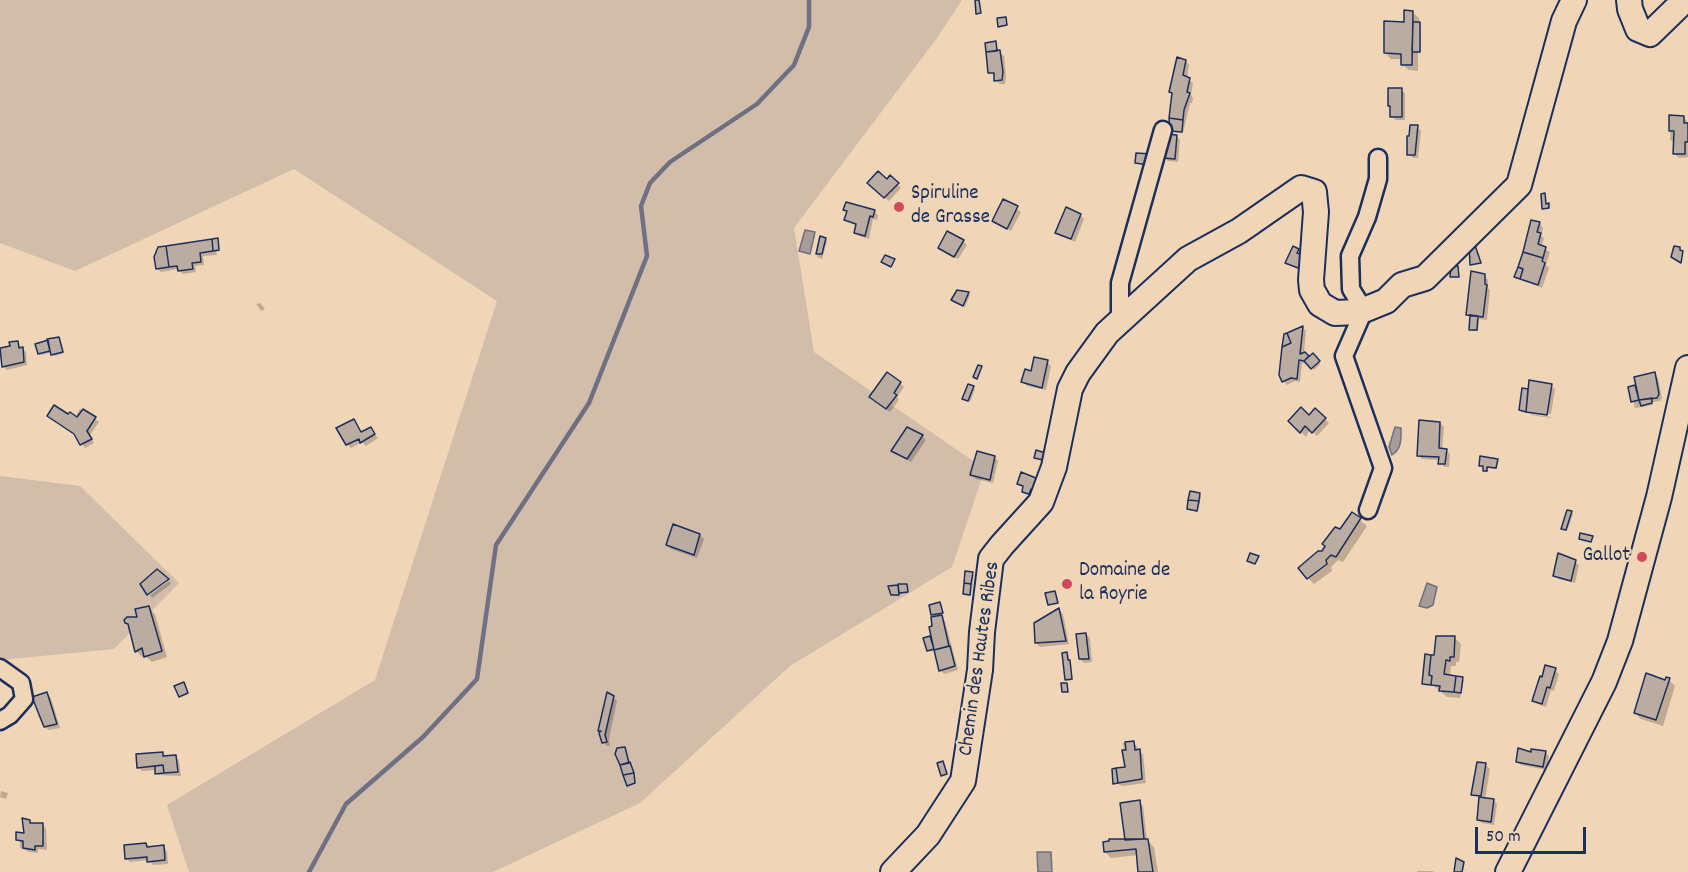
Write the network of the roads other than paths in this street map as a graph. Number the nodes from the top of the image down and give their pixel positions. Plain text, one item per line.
1 (1574, 0) edge
2 (1629, 0) edge
3 (1685, 0) edge
4 (1162, 130) dead end
5 (1378, 158) dead end
6 (1364, 310) junction
7 (1120, 320) junction
8 (1688, 368) edge
9 (1368, 510) dead end
10 (0, 668) edge
11 (0, 721) edge
12 (893, 872) edge
13 (1508, 872) edge

1 - 6 street, Chemin des Hautes Ribes
2 - 3 street
4 - 7 street
5 - 6 street
6 - 7 street, Chemin des Hautes Ribes
6 - 9 street
7 - 12 street, Chemin des Hautes Ribes
8 - 13 street
10 - 11 street

